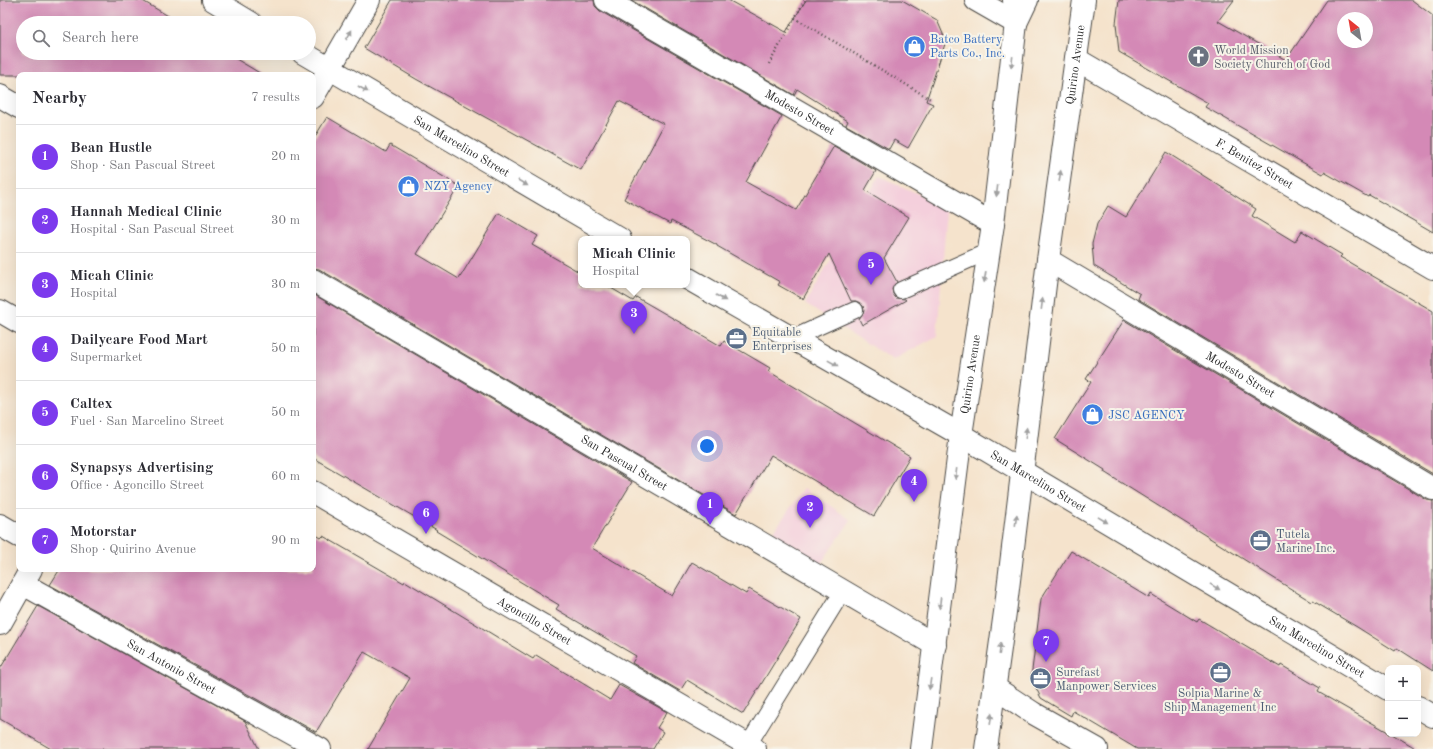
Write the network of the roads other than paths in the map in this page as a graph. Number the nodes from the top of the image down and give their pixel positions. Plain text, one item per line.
1 (212, 0) edge
2 (369, 0) edge
3 (606, 0) edge
4 (976, 0) edge
5 (1014, 0) edge
6 (1027, 0) edge
7 (1084, 0) edge
8 (240, 16) edge
9 (1016, 23) junction
10 (1076, 59) junction
11 (316, 60) edge
12 (330, 68) junction
13 (316, 92) edge
14 (0, 96) edge
15 (16, 105) edge
16 (993, 224) junction
17 (615, 236) edge
18 (989, 251) junction
19 (1048, 260) junction
20 (1433, 268) edge
21 (690, 280) edge
22 (316, 282) edge
23 (901, 290) dead end
24 (855, 310) dead end
25 (0, 311) edge
26 (16, 320) edge
27 (791, 339) junction
28 (961, 435) junction
29 (1022, 472) junction
30 (1433, 489) edge
31 (316, 494) edge
32 (0, 525) edge
33 (16, 534) edge
34 (27, 576) edge
35 (836, 602) dead end
36 (0, 624) edge
37 (935, 646) junction
38 (1385, 687) edge
39 (995, 688) junction
40 (1421, 709) edge
41 (1433, 716) edge
42 (752, 747) edge
43 (320, 749) edge
44 (921, 749) edge
45 (986, 749) edge
46 (1097, 749) edge

1 - 8 main road
12 -> 2 main road
3 - 16 main road, Modesto Street
4 - 9 main road
5 - 9 main road, Quirino Avenue
6 - 9 main road
7 - 10 main road, Quirino Avenue
9 -> 16 main road, Quirino Avenue
19 -> 10 main road, Quirino Avenue
10 - 20 main road, F. Benitez Street
11 - 12 main road, San Marcelino Street
12 - 13 main road
12 -> 17 main road, San Marcelino Street
14 - 15 main road
16 - 18 main road, Quirino Avenue
18 - 23 lane
18 -> 28 main road, Quirino Avenue
29 -> 19 main road, Quirino Avenue
19 - 30 main road, Modesto Street
21 -> 27 main road, San Marcelino Street
22 - 37 main road, San Pascual Street
24 - 27 lane
25 - 26 main road
27 -> 28 main road, San Marcelino Street
28 - 29 main road, San Marcelino Street
28 -> 37 main road, Quirino Avenue
29 -> 38 main road, San Marcelino Street
39 -> 29 main road, Quirino Avenue
31 - 42 main road, Agoncillo Street
32 - 33 main road
34 - 36 main road
34 - 43 main road, San Antonio Street
35 - 42 lane
37 -> 44 main road, Quirino Avenue
45 -> 39 main road, Quirino Avenue
39 - 46 main road
40 - 41 main road

